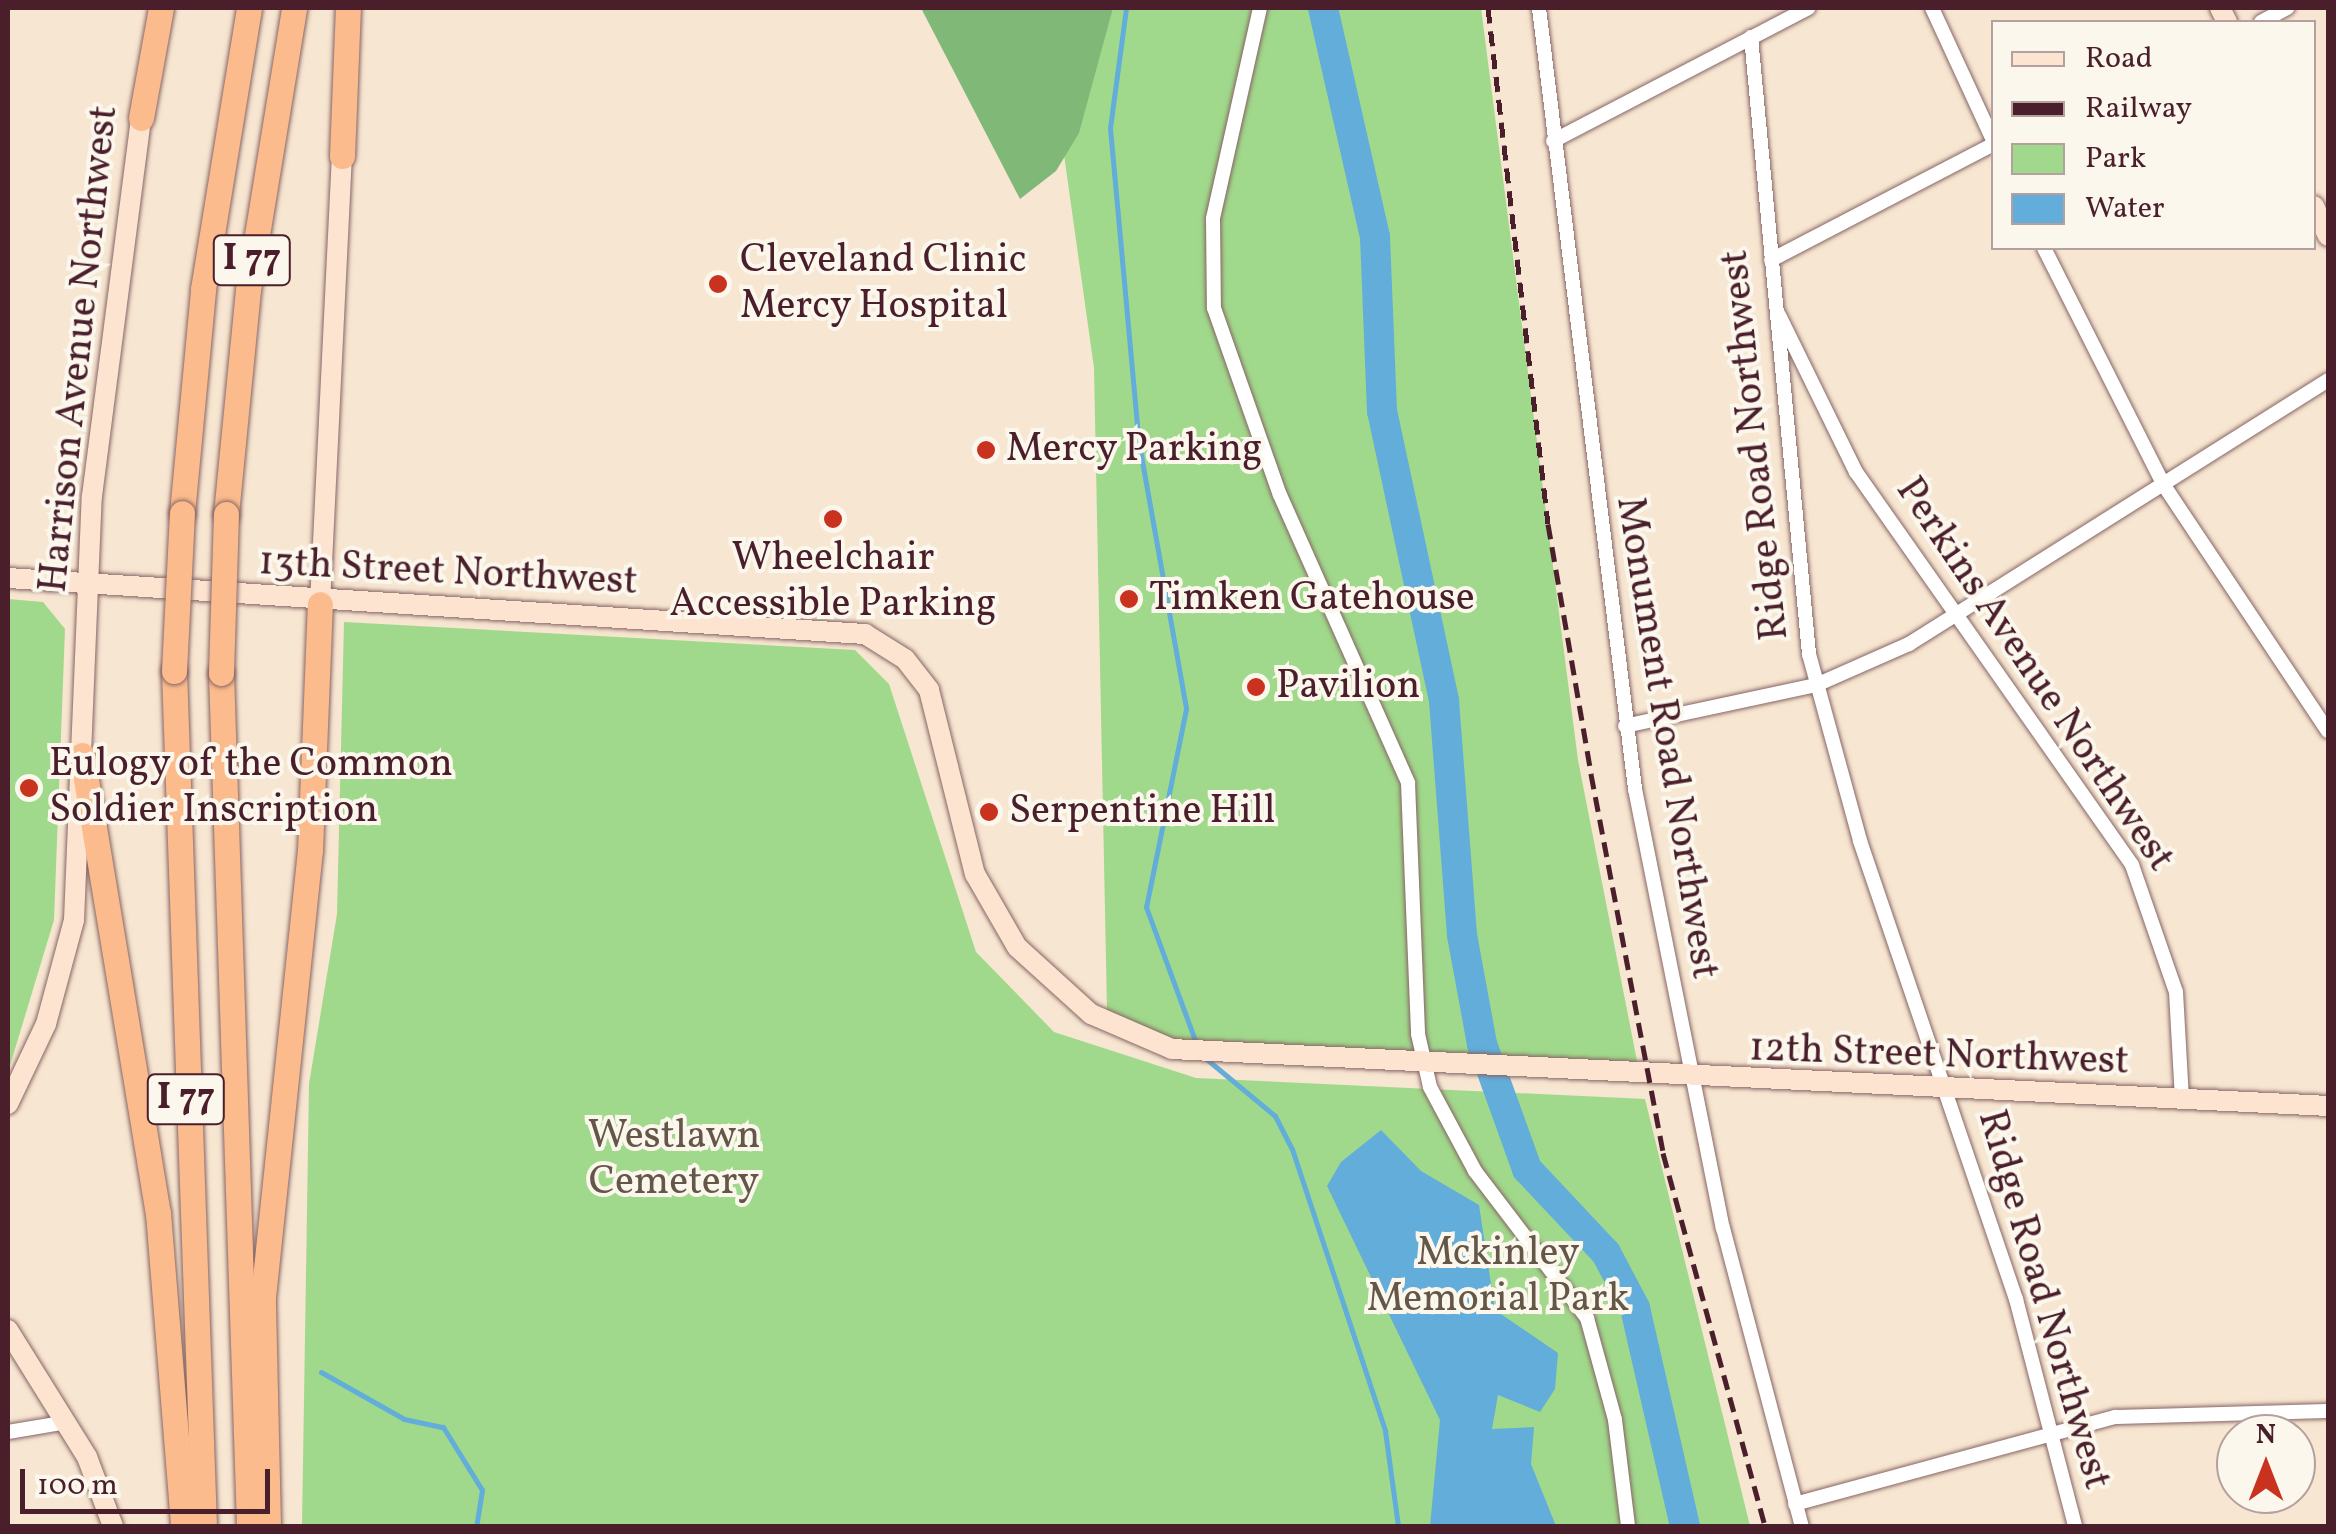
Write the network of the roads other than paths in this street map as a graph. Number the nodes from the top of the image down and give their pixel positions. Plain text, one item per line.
1 (148, 8) edge
2 (161, 8) edge
3 (249, 8) edge
4 (294, 8) edge
5 (348, 8) edge
6 (1260, 8) edge
7 (1538, 8) edge
8 (1809, 8) edge
9 (1932, 8) edge
10 (2287, 8) edge
11 (2265, 20) edge
12 (1751, 37) junction
13 (141, 118) junction
14 (1991, 136) edge
15 (1553, 141) junction
16 (1991, 145) edge
17 (342, 156) joint
18 (2316, 210) edge
19 (2328, 236) edge
20 (2045, 250) edge
21 (1771, 260) junction
22 (1775, 304) junction
23 (2328, 380) edge
24 (2164, 484) junction
25 (8, 578) edge
26 (89, 584) junction
27 (320, 604) junction
28 (1956, 617) junction
29 (1816, 685) junction
30 (1625, 726) junction
31 (2328, 731) edge
32 (82, 755) junction
33 (1245, 1058) joint
34 (1434, 1068) junction
35 (1692, 1081) junction
36 (1948, 1091) junction
37 (2182, 1100) junction
38 (8, 1104) edge
39 (2328, 1106) edge
40 (8, 1330) edge
41 (2328, 1411) edge
42 (68, 1422) junction
43 (2054, 1431) junction
44 (8, 1432) edge
45 (1795, 1504) junction
46 (112, 1526) edge
47 (183, 1526) edge
48 (204, 1526) edge
49 (249, 1526) edge
50 (268, 1526) edge
51 (1628, 1526) edge
52 (1802, 1526) edge
53 (2075, 1526) edge

1 - 13 street, Harrison Avenue Northwest
2 - 13 highway
3 - 48 highway, I 77, bridge
4 - 49 highway, I 77, bridge
5 - 17 highway
6 - 34 street
7 - 15 street, Monument Road Northwest
8 - 12 street
9 - 14 street
10 - 11 street
12 - 15 street
12 - 21 street, Ridge Road Northwest
13 - 26 main road, Harrison Avenue Northwest
15 - 30 street, Monument Road Northwest
16 - 21 street
17 - 27 main road
18 - 19 main road
20 - 24 street
21 - 22 street, Ridge Road Northwest
22 - 28 street, Perkins Avenue Northwest
22 - 29 street, Ridge Road Northwest
23 - 24 street
24 - 28 street
24 - 31 street
25 - 26 main road, 13th Street Northwest
26 - 27 main road, 13th Street Northwest
26 - 32 main road, Harrison Avenue Northwest
27 - 33 main road, 13th Street Northwest
27 - 50 highway
28 - 29 street
28 - 37 street, Perkins Avenue Northwest
29 - 30 street
29 - 36 street, Ridge Road Northwest
30 - 35 street, Monument Road Northwest
32 - 38 main road, Harrison Avenue Northwest
32 - 47 highway
33 - 34 main road, 12th Street Northwest
34 - 35 main road, 12th Street Northwest
34 - 51 street
35 - 36 main road, 12th Street Northwest
35 - 45 street, Monument Road Northwest
36 - 37 main road, 12th Street Northwest
36 - 43 street, Ridge Road Northwest
37 - 39 main road, 12th Street Northwest
40 - 42 main road
41 - 43 street
42 - 44 street
42 - 46 main road
43 - 45 street
43 - 53 street, Ridge Road Northwest
45 - 52 street, Monument Road Northwest

